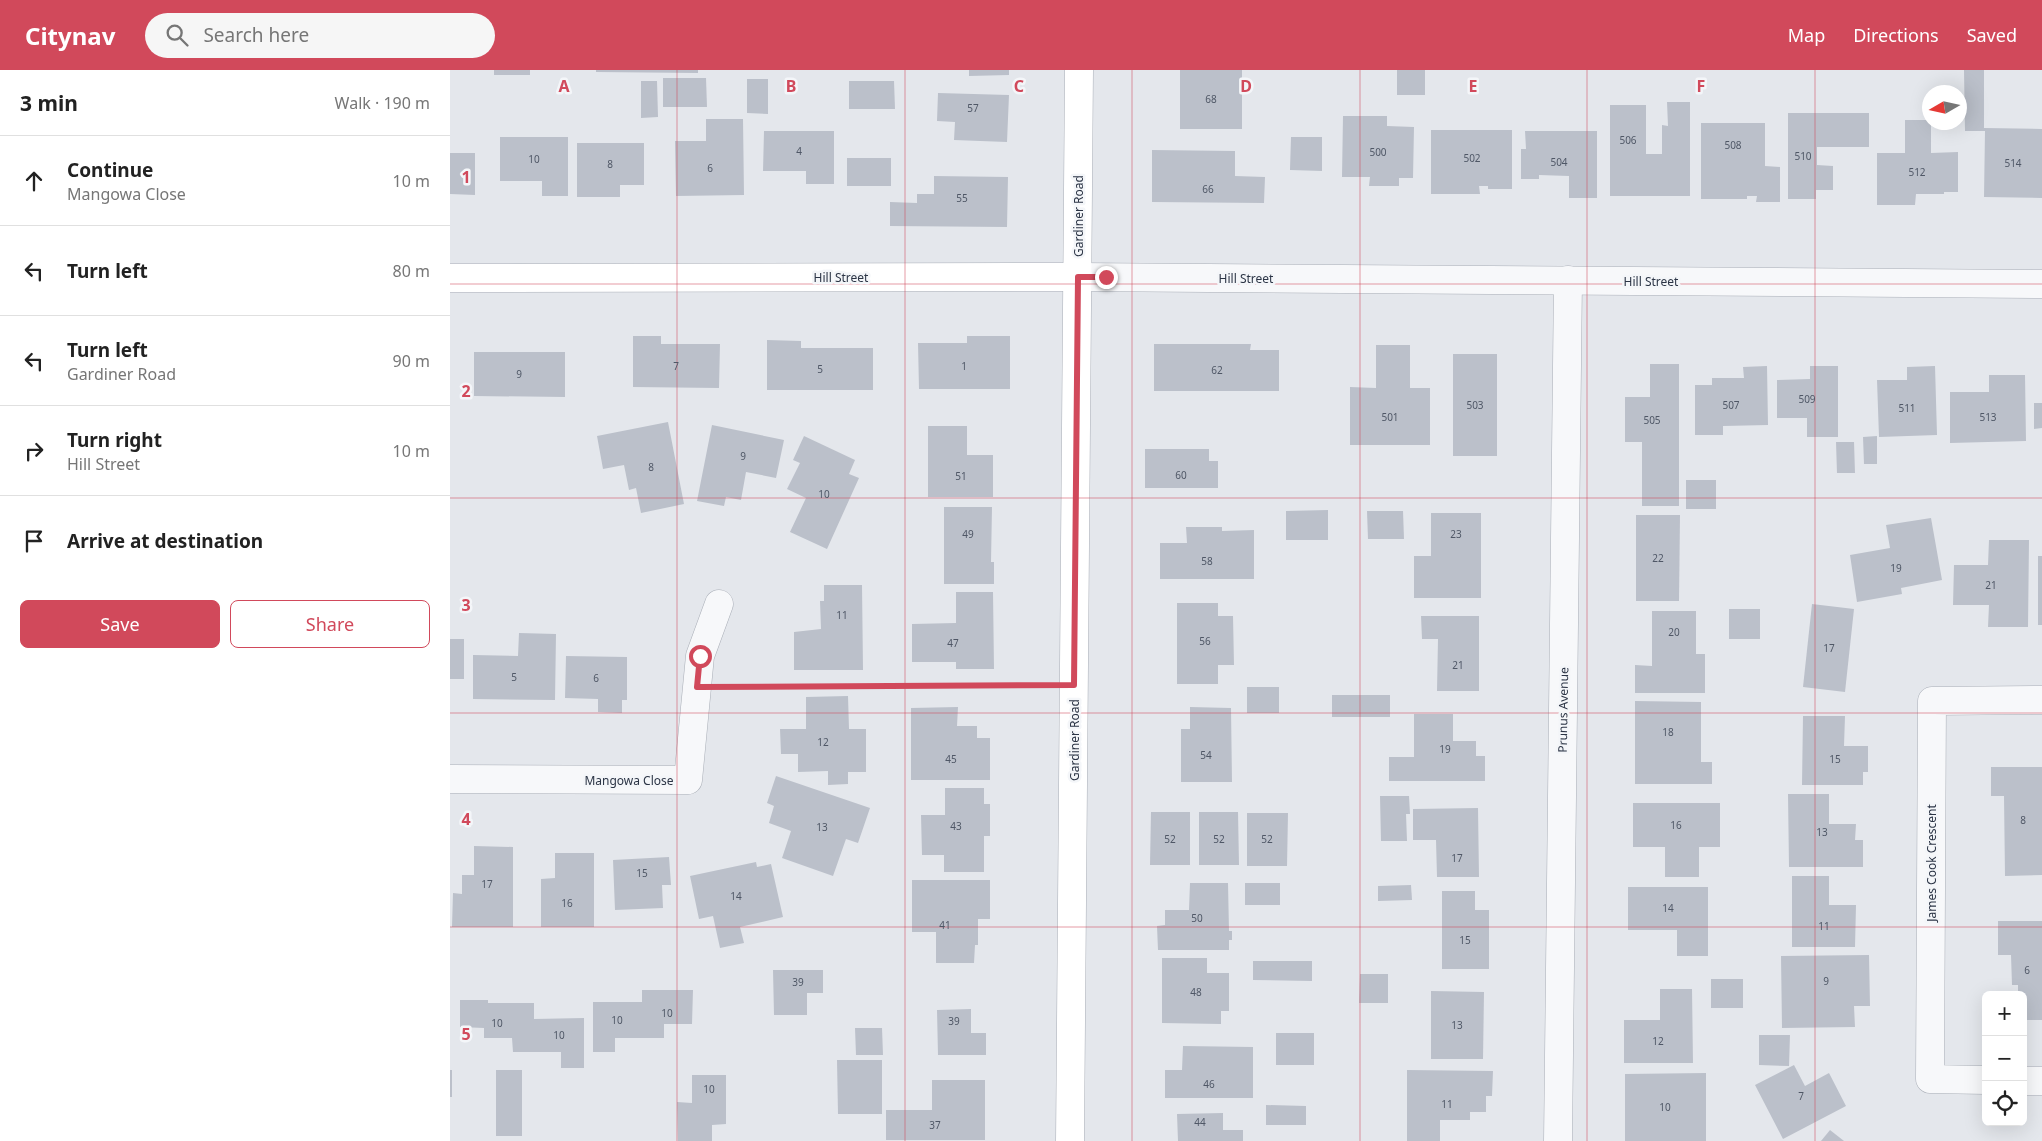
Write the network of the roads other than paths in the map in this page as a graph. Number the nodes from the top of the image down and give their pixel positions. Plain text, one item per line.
1 (1079, 70) edge
2 (1078, 277) junction
3 (450, 278) edge
4 (1568, 280) junction
5 (2042, 284) edge
6 (719, 604) dead end
7 (2042, 700) edge
8 (450, 779) edge
9 (1982, 1080) edge
10 (2027, 1080) edge
11 (2042, 1081) edge
12 (1070, 1141) edge
13 (1558, 1141) edge

1 - 2 street, Gardiner Road
2 - 3 street, Hill Street
2 - 4 street, Hill Street
2 - 12 street, Gardiner Road
4 - 5 street, Hill Street
4 - 13 street, Prunus Avenue
6 - 8 street, Mangowa Close
7 - 9 street, James Cook Crescent
10 - 11 street

